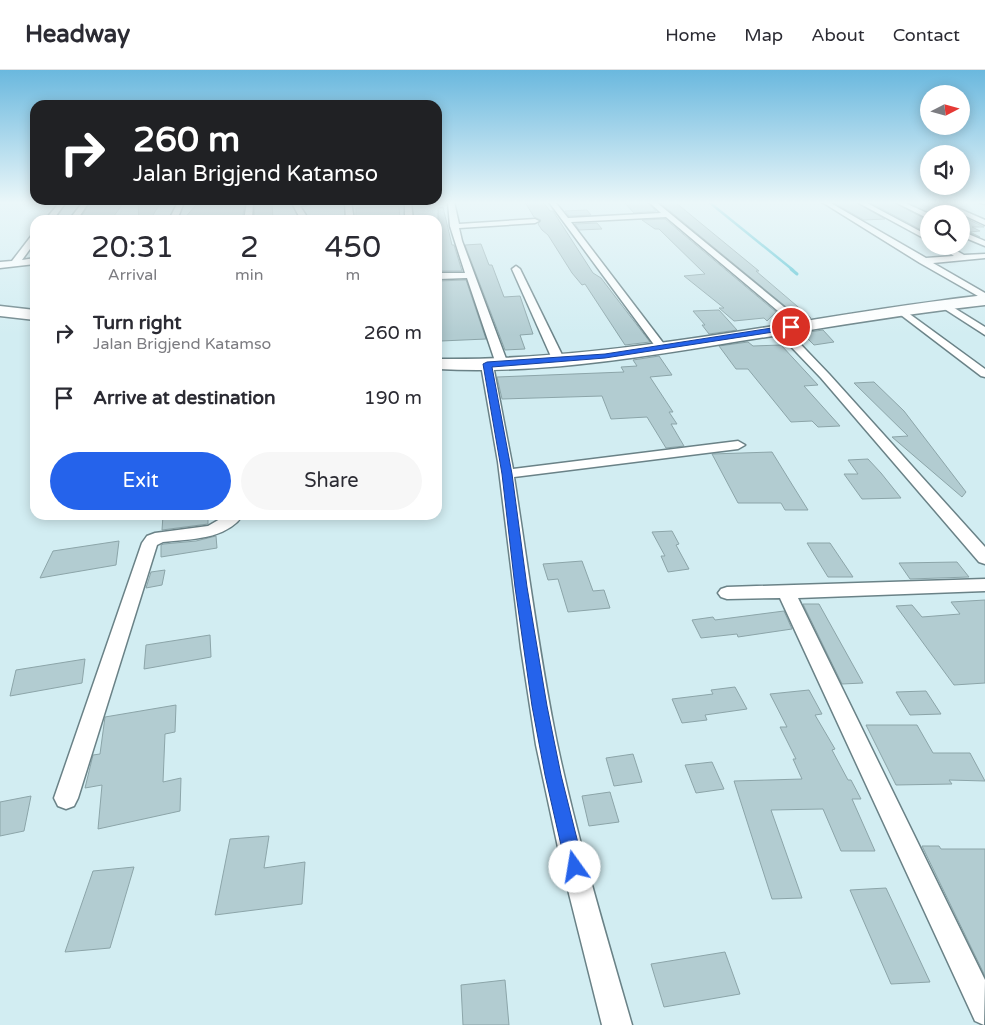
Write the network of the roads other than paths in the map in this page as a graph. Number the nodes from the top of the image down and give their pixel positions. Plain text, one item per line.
1 (28, 247) edge
2 (461, 247) edge
3 (587, 247) edge
4 (706, 247) edge
5 (899, 247) edge
6 (958, 255) edge
7 (985, 256) edge
8 (963, 258) junction
9 (923, 261) junction
10 (30, 262) edge
11 (15, 263) junction
12 (0, 265) edge
13 (516, 269) dead end
14 (470, 275) junction
15 (442, 276) edge
16 (985, 299) edge
17 (943, 304) junction
18 (0, 310) edge
19 (900, 310) junction
20 (30, 314) edge
21 (801, 325) junction
22 (780, 329) junction
23 (985, 332) edge
24 (662, 348) junction
25 (559, 361) junction
26 (442, 364) edge
27 (495, 364) junction
28 (985, 374) edge
29 (738, 445) dead end
30 (507, 474) junction
31 (231, 520) edge
32 (985, 558) edge
33 (985, 585) edge
34 (786, 592) junction
35 (727, 593) dead end
36 (66, 798) dead end
37 (985, 1011) edge
38 (617, 1025) edge

1 - 11 street
2 - 14 street
3 - 24 street
4 - 21 street
5 - 9 street
6 - 8 street
7 - 8 street
8 - 9 street
9 - 16 street
10 - 11 street
11 - 12 street
13 - 25 street
14 - 15 street
14 - 27 street
16 - 17 highway
17 - 19 highway
17 - 23 street
18 - 20 highway
19 - 21 highway
19 - 28 street
21 - 22 highway
22 - 24 highway
22 - 32 street
24 - 25 highway
25 - 27 highway
26 - 27 highway
27 - 30 street
29 - 30 street
30 - 38 street
31 - 36 street
33 - 34 street
34 - 35 street
34 - 37 street

